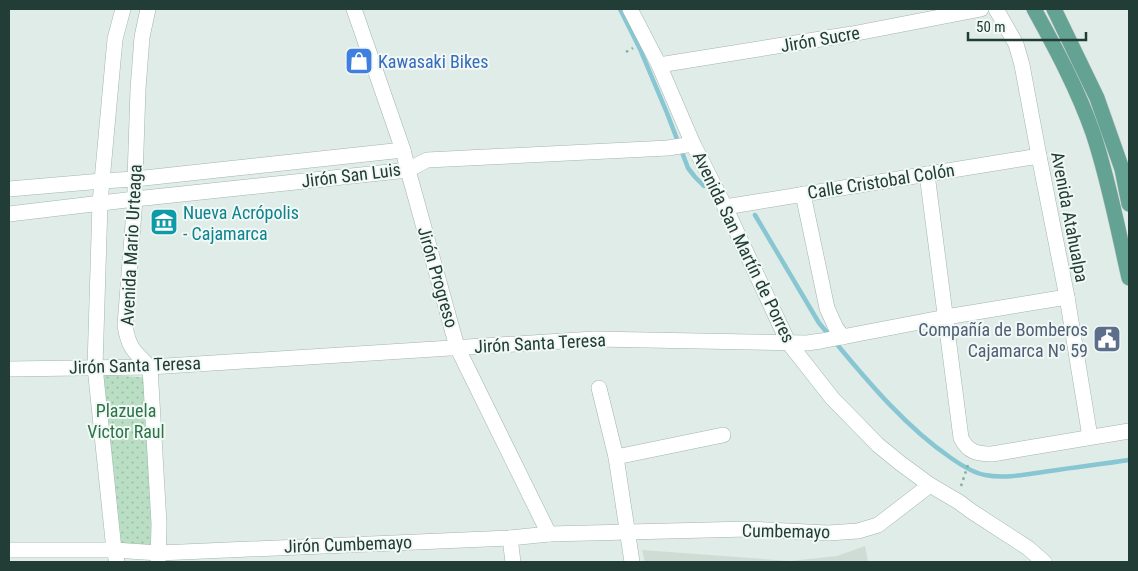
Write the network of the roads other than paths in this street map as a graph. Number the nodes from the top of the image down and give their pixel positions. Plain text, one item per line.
1 (123, 9) edge
2 (148, 9) edge
3 (354, 9) edge
4 (630, 9) edge
5 (981, 9) edge
6 (996, 9) edge
7 (1034, 9) edge
8 (1054, 9) edge
9 (659, 66) junction
10 (690, 145) junction
11 (403, 150) junction
12 (1038, 156) junction
13 (408, 170) junction
14 (927, 174) junction
15 (102, 180) junction
16 (135, 180) junction
17 (9, 189) edge
18 (803, 194) junction
19 (135, 199) junction
20 (100, 203) junction
21 (1129, 204) edge
22 (725, 207) junction
23 (9, 214) edge
24 (1129, 278) edge
25 (1067, 298) junction
26 (946, 318) junction
27 (843, 337) junction
28 (788, 342) junction
29 (457, 347) junction
30 (95, 367) junction
31 (150, 367) junction
32 (9, 369) edge
33 (599, 388) dead end
34 (1129, 431) edge
35 (723, 435) dead end
36 (1090, 437) junction
37 (616, 457) junction
38 (930, 485) junction
39 (628, 532) junction
40 (549, 534) junction
41 (510, 538) junction
42 (9, 550) edge
43 (264, 555) edge
44 (115, 556) edge
45 (158, 557) edge
46 (514, 562) edge
47 (632, 562) edge
48 (1044, 562) edge

1 - 15 street, Avenida Mario Urteaga
2 - 16 street, Avenida Mario Urteaga
3 - 11 street, Jirón Progreso
4 - 9 street, Avenida San Martín de Porres
5 - 9 street, Jirón Sucre
6 - 12 street, Avenida Atahualpa
7 - 24 main road
8 - 21 main road
9 - 10 street, Avenida San Martín de Porres
10 - 13 street, Jirón San Luis
10 - 22 street, Avenida San Martín de Porres
11 - 13 street, Jirón Progreso
11 - 16 street, Jirón San Luis
12 - 14 street, Calle Cristobal Colón
12 - 25 street, Avenida Atahualpa
13 - 19 street, Jirón San Luis
13 - 29 street, Jirón Progreso
14 - 18 street, Calle Cristobal Colón
14 - 26 street
15 - 16 street, Jirón San Luis
15 - 17 street, Jirón San Luis
15 - 20 street, Avenida Mario Urteaga
16 - 19 street, Avenida Mario Urteaga
18 - 22 street, Calle Cristobal Colón
18 - 27 street
19 - 20 street, Jirón San Luis
19 - 31 street, Avenida Mario Urteaga
20 - 23 street, Jirón San Luis
20 - 30 street, Avenida Mario Urteaga
22 - 28 street, Avenida San Martín de Porres
25 - 26 street, Jirón Santa Teresa
25 - 36 street, Avenida Atahualpa
26 - 27 street, Jirón Santa Teresa
26 - 36 street
27 - 28 street, Jirón Santa Teresa
28 - 29 street, Jirón Santa Teresa
28 - 38 street, Avenida San Martín de Porres
29 - 31 street, Jirón Santa Teresa
29 - 40 street, Jirón Progreso
30 - 31 street, Jirón Santa Teresa
30 - 32 street, Jirón Santa Teresa
30 - 44 street, Avenida Mario Urteaga
31 - 45 street
33 - 37 street
34 - 36 street
35 - 37 street
37 - 39 street
38 - 39 street, Cumbemayo
38 - 48 street, Avenida San Martín de Porres
39 - 40 street, Jirón Cumbemayo
39 - 47 street
40 - 41 street, Jirón Cumbemayo
41 - 43 street, Jirón Cumbemayo
41 - 46 street
42 - 44 street, Jirón Cumbemayo
43 - 45 street, Jirón Cumbemayo
44 - 45 street, Jirón Cumbemayo

